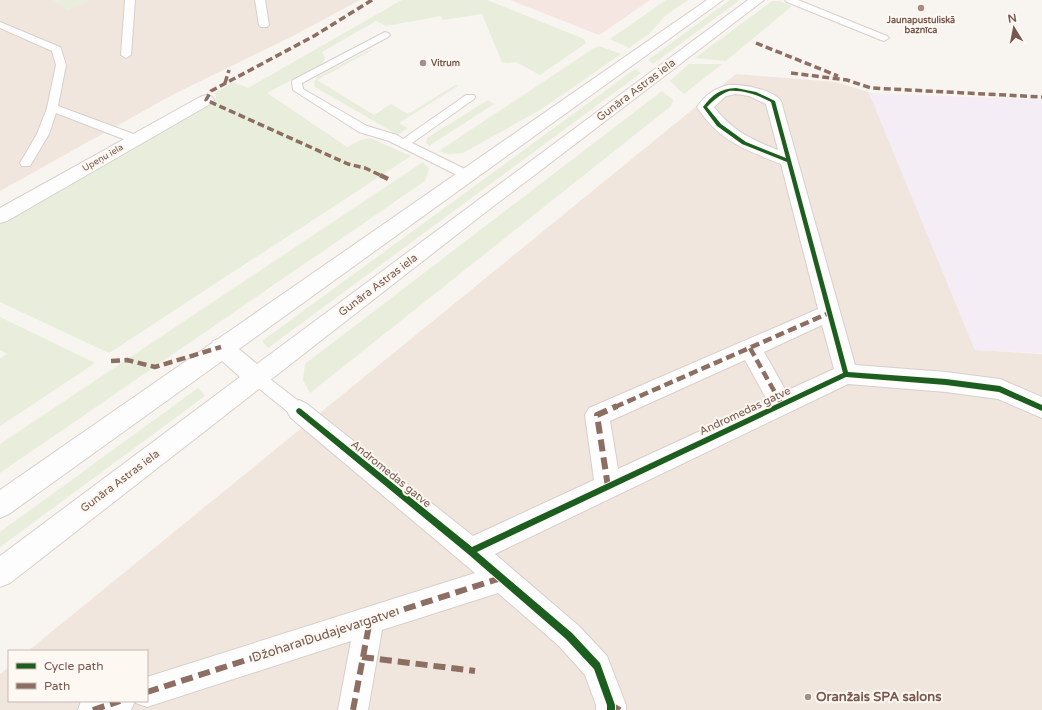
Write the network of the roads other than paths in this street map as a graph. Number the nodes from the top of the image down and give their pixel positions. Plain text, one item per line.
1 (130, 0) edge
2 (260, 0) edge
3 (716, 0) edge
4 (757, 0) edge
5 (790, 0) edge
6 (0, 25) edge
7 (264, 25) dead end
8 (385, 35) dead end
9 (884, 38) dead end
10 (126, 55) dead end
11 (470, 97) dead end
12 (206, 100) dead end
13 (52, 108) junction
14 (135, 139) junction
15 (404, 144) junction
16 (789, 161) junction
17 (26, 163) dead end
18 (467, 175) junction
19 (0, 216) edge
20 (829, 313) junction
21 (222, 347) junction
22 (750, 348) junction
23 (846, 374) junction
24 (256, 377) junction
25 (782, 405) junction
26 (1042, 408) edge
27 (299, 411) joint
28 (608, 487) junction
29 (0, 505) edge
30 (471, 551) junction
31 (0, 573) edge
32 (501, 578) junction
33 (370, 620) junction
34 (148, 692) edge
35 (117, 702) edge
36 (614, 708) edge
37 (92, 710) edge
38 (353, 710) edge

1 - 10 lane
2 - 7 lane
3 - 18 street
4 - 24 street, Gunāra Astras iela
5 - 9 lane
6 - 13 lane
8 - 15 lane
11 - 15 lane
12 - 14 street, Upeņu iela
13 - 14 lane
13 - 17 lane
14 - 19 street, Upeņu iela
15 - 18 lane
16 - 16 street
16 - 20 street
18 - 21 street
20 - 22 street
20 - 23 street
21 - 24 street
21 - 29 street
22 - 25 street
22 - 28 street
23 - 25 street, Andromedas gatve
23 - 26 street
24 - 27 lane, Andromedas gatve
24 - 31 street, Gunāra Astras iela
25 - 28 street, Andromedas gatve
27 - 30 street, Andromedas gatve
28 - 30 street, Andromedas gatve
30 - 32 street, Andromedas gatve
32 - 33 street, Džohara Dudajeva gatve
32 - 36 street, Andromedas gatve
33 - 34 street, Džohara Dudajeva gatve
33 - 38 street
35 - 37 street

